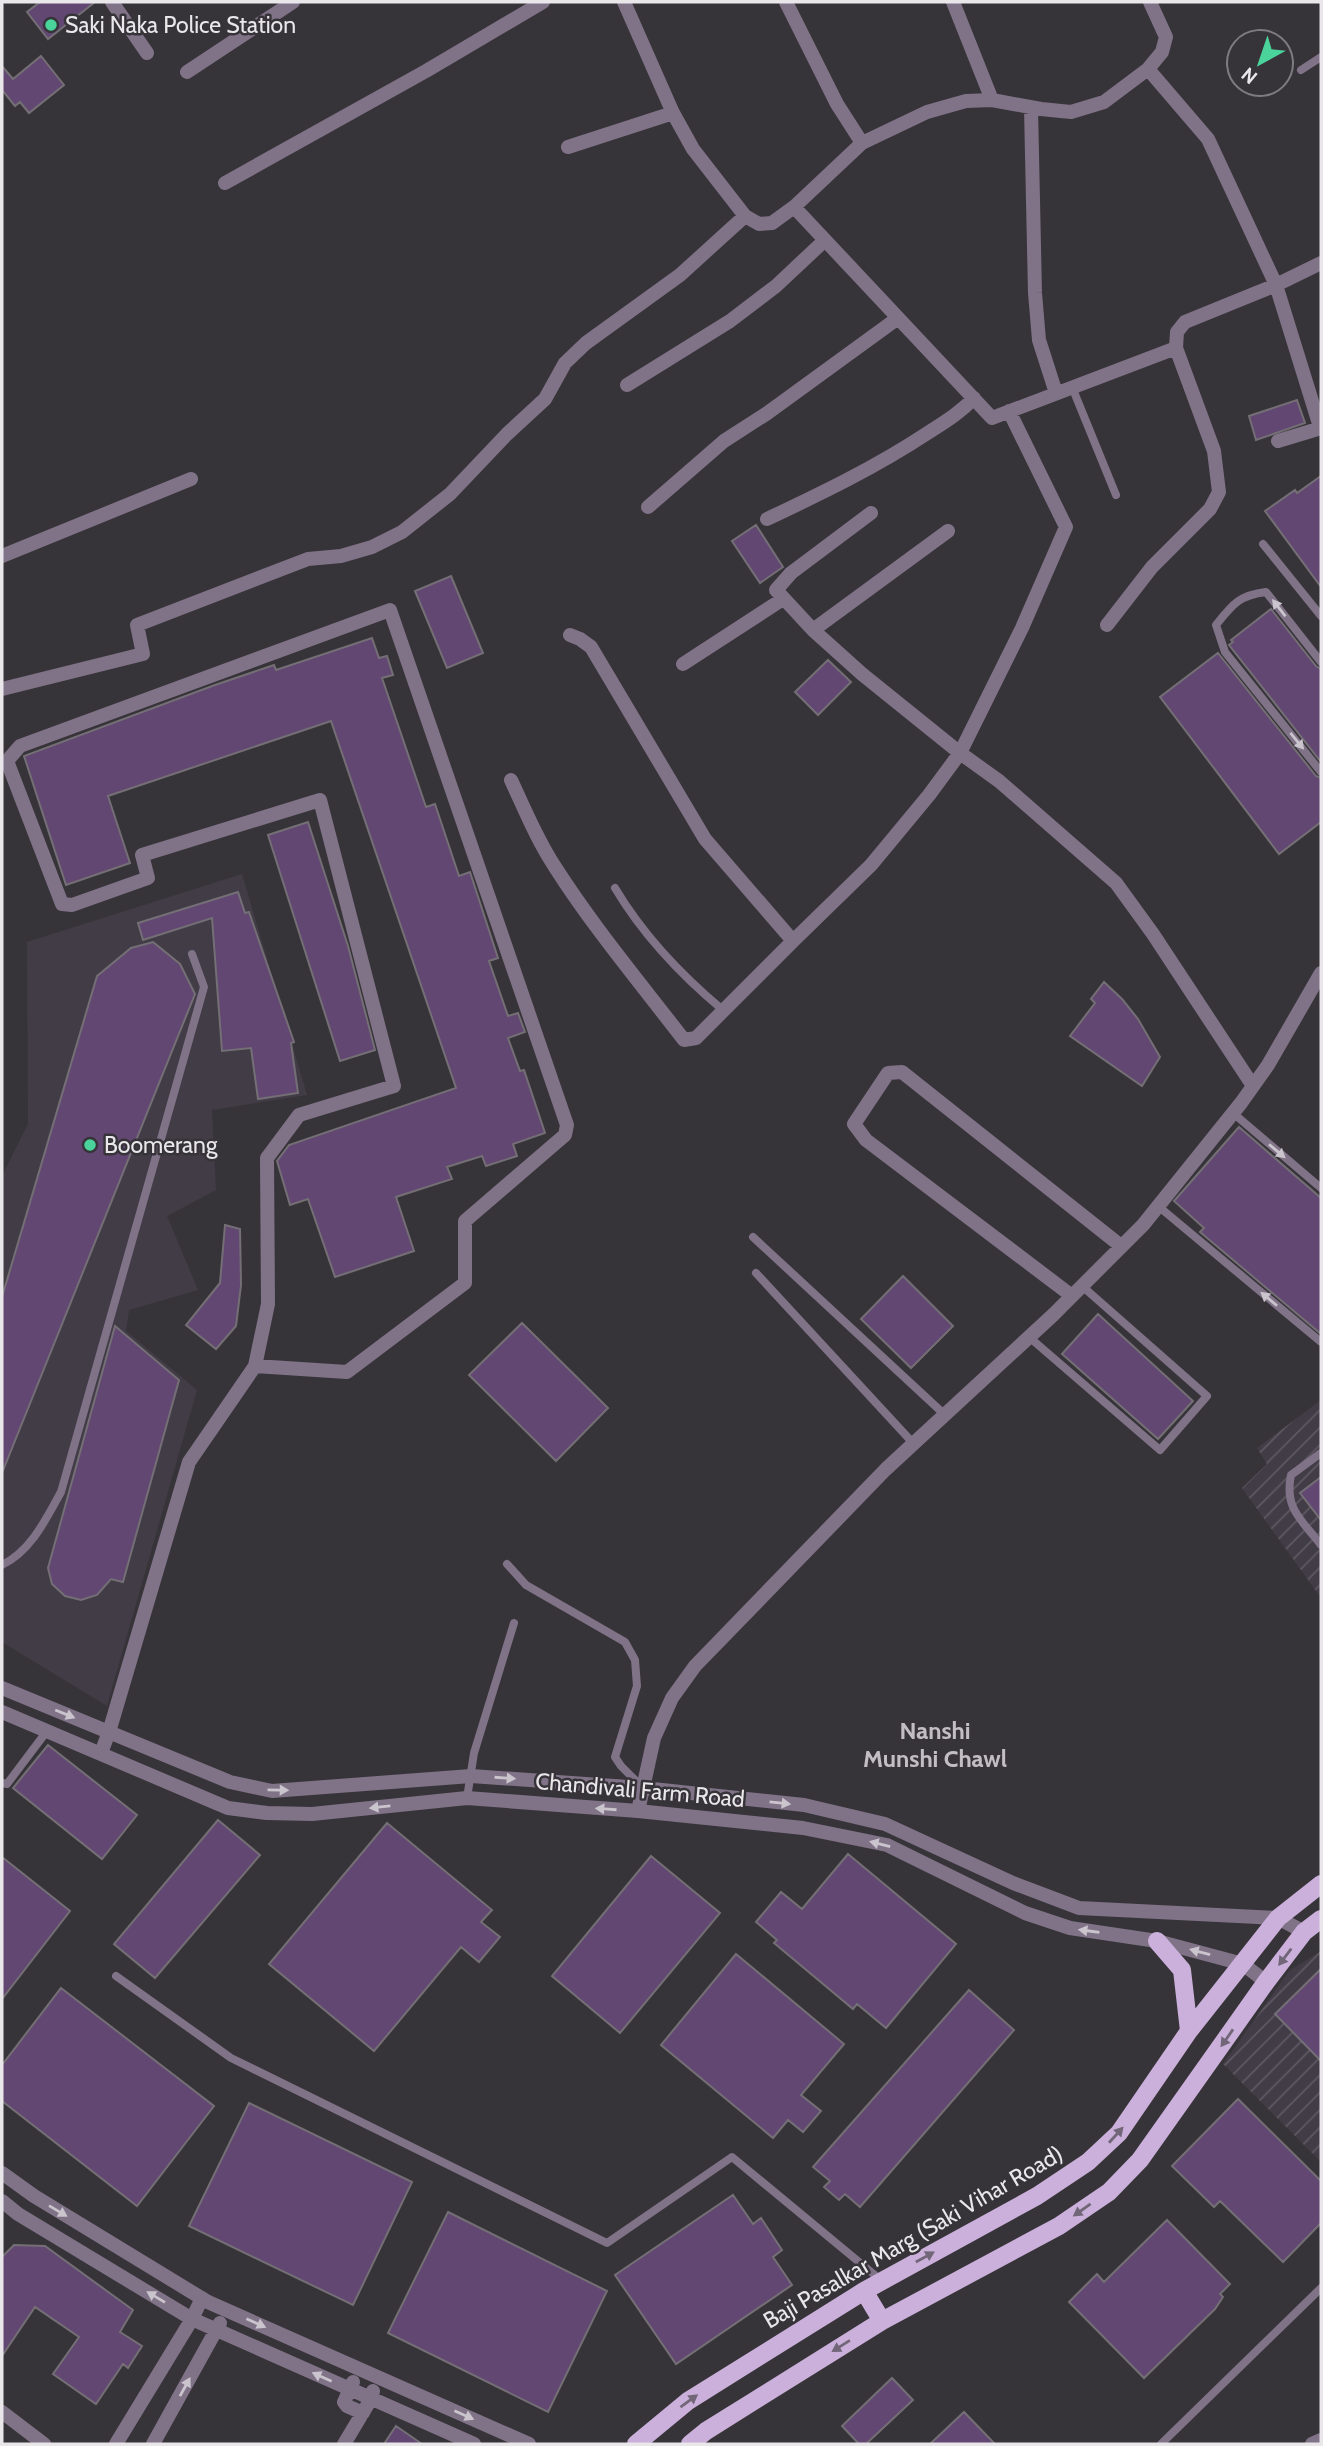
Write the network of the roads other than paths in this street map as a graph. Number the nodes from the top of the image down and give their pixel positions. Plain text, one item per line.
1 (112, 2) edge
2 (293, 2) edge
3 (543, 2) edge
4 (624, 2) edge
5 (786, 2) edge
6 (953, 2) edge
7 (1150, 2) edge
8 (147, 53) dead end
9 (1321, 57) edge
10 (1148, 69) junction
11 (1301, 70) dead end
12 (187, 72) dead end
13 (992, 100) junction
14 (1031, 108) junction
15 (673, 113) junction
16 (862, 143) junction
17 (568, 147) dead end
18 (225, 183) dead end
19 (793, 207) junction
20 (745, 216) junction
21 (825, 240) junction
22 (1321, 263) edge
23 (1276, 285) junction
24 (898, 318) junction
25 (1176, 348) junction
26 (627, 386) dead end
27 (1072, 387) junction
28 (1056, 393) junction
29 (974, 398) junction
30 (1009, 411) junction
31 (1321, 427) edge
32 (1278, 441) dead end
33 (191, 479) dead end
34 (1116, 495) dead end
35 (648, 507) dead end
36 (871, 513) dead end
37 (768, 519) dead end
38 (948, 531) dead end
39 (1263, 544) dead end
40 (2, 556) edge
41 (783, 598) junction
42 (1321, 616) edge
43 (1107, 625) dead end
44 (813, 630) junction
45 (569, 635) dead end
46 (1321, 662) edge
47 (683, 664) dead end
48 (2, 689) edge
49 (960, 753) junction
50 (1321, 772) edge
51 (511, 780) dead end
52 (615, 888) dead end
53 (793, 941) junction
54 (192, 954) dead end
55 (1321, 973) edge
56 (724, 1011) junction
57 (1253, 1086) junction
58 (1233, 1114) junction
59 (1321, 1188) edge
60 (1158, 1206) junction
61 (753, 1237) dead end
62 (1121, 1246) junction
63 (756, 1273) dead end
64 (1077, 1291) junction
65 (1029, 1337) junction
66 (1321, 1342) edge
67 (256, 1366) junction
68 (944, 1414) junction
69 (913, 1443) junction
70 (1321, 1453) edge
71 (1321, 1545) edge
72 (507, 1564) dead end
73 (2, 1565) edge
74 (514, 1623) dead end
75 (2, 1688) edge
76 (2, 1712) edge
77 (47, 1731) junction
78 (109, 1732) junction
79 (101, 1753) junction
80 (471, 1776) junction
81 (225, 1780) junction
82 (2, 1783) edge
83 (643, 1788) junction
84 (467, 1798) junction
85 (219, 1804) junction
86 (638, 1811) junction
87 (933, 1847) junction
88 (925, 1863) junction
89 (1321, 1884) edge
90 (1278, 1918) junction
91 (1321, 1919) edge
92 (1304, 1932) junction
93 (1157, 1941) junction
94 (1243, 1964) junction
95 (116, 1976) dead end
96 (1266, 1982) junction
97 (1189, 2031) junction
98 (2, 2173) edge
99 (18, 2185) junction
100 (3, 2204) edge
101 (116, 2246) junction
102 (106, 2266) junction
103 (882, 2281) junction
104 (1321, 2288) edge
105 (864, 2291) junction
106 (202, 2298) junction
107 (227, 2310) junction
108 (192, 2319) junction
109 (882, 2321) junction
110 (216, 2330) junction
111 (359, 2369) junction
112 (376, 2376) junction
113 (350, 2389) junction
114 (371, 2399) junction
115 (2, 2412) edge
116 (363, 2413) junction
117 (1321, 2440) edge
118 (44, 2444) edge
119 (116, 2444) edge
120 (153, 2444) edge
121 (344, 2444) edge
122 (474, 2444) edge
123 (529, 2444) edge
124 (636, 2444) edge
125 (690, 2444) edge
126 (1161, 2444) edge
127 (1312, 2444) edge

1 - 8 street
2 - 12 street
3 - 18 street
4 - 15 street
5 - 16 street
6 - 13 street
7 - 10 street
9 - 11 lane
10 - 14 street
10 - 23 street
13 - 14 street
13 - 16 street
14 - 28 street
15 - 17 street
15 - 20 street
16 - 19 street
19 - 20 street
19 - 21 street
20 - 48 street
21 - 24 street
21 - 26 street
22 - 23 street
23 - 25 street
23 - 31 street
24 - 29 street
24 - 35 street
25 - 27 street
25 - 43 street
27 - 28 street
27 - 34 lane
28 - 30 street
29 - 30 street
29 - 37 street
30 - 49 street
31 - 32 street
33 - 40 street
36 - 41 street
38 - 44 street
39 - 42 lane
41 - 44 street
41 - 47 street
44 - 49 street
45 - 53 street
46 -> 50 lane
49 - 53 street
49 - 57 street
51 - 56 street
52 - 56 lane
53 - 56 street
54 - 73 lane
55 - 57 street
57 - 58 street
58 -> 59 lane
58 - 60 street
60 - 62 street
66 -> 60 lane
61 - 68 lane
62 - 64 street
62 - 64 street
63 - 69 lane
64 - 65 street
64 - 65 lane
65 - 68 street
67 - 67 street
67 - 78 street
68 - 69 street
69 - 83 street
70 - 71 lane
72 - 83 lane
74 - 80 lane
75 -> 78 street
76 - 77 street, Chandivali Farm Road
77 - 79 street, Chandivali Farm Road
77 - 82 lane
78 - 79 street
78 - 81 street
79 - 85 street, Chandivali Farm Road
81 -> 80 street
80 -> 83 street
80 - 84 lane
81 - 85 street
83 - 86 street
83 -> 87 street
84 -> 85 street, Chandivali Farm Road
86 -> 84 street, Chandivali Farm Road
88 -> 86 street, Chandivali Farm Road
87 - 88 street
87 - 90 street
93 -> 88 street, Chandivali Farm Road
89 - 90 main road, Baji Pasalkar Marg (Saki Vihar Road)
90 - 92 street
90 - 94 main road, Baji Pasalkar Marg (Saki Vihar Road)
91 - 92 main road
92 -> 96 main road
94 -> 93 street, Chandivali Farm Road
93 - 97 main road
94 - 96 street, Chandivali Farm Road
94 - 97 main road, Baji Pasalkar Marg (Saki Vihar Road)
95 - 103 lane
96 -> 109 main road
103 -> 97 main road, Baji Pasalkar Marg (Saki Vihar Road)
98 - 99 street
99 - 100 street
99 -> 101 street
100 - 102 street
101 - 102 street
101 - 106 street
108 -> 102 street
103 - 105 main road, Baji Pasalkar Marg (Saki Vihar Road)
104 - 126 lane
105 - 109 main road
124 -> 105 main road, Baji Pasalkar Marg (Saki Vihar Road)
106 - 107 street
106 - 108 street
107 - 110 street
107 -> 111 street
108 - 110 street
108 - 119 street
109 -> 125 main road
113 -> 110 street
120 -> 110 street
111 - 112 street
111 - 113 street
112 - 114 street
112 -> 123 street
113 - 114 street
113 - 116 street
114 - 116 street
114 - 122 street
115 - 118 street
116 - 121 street
117 - 127 street

